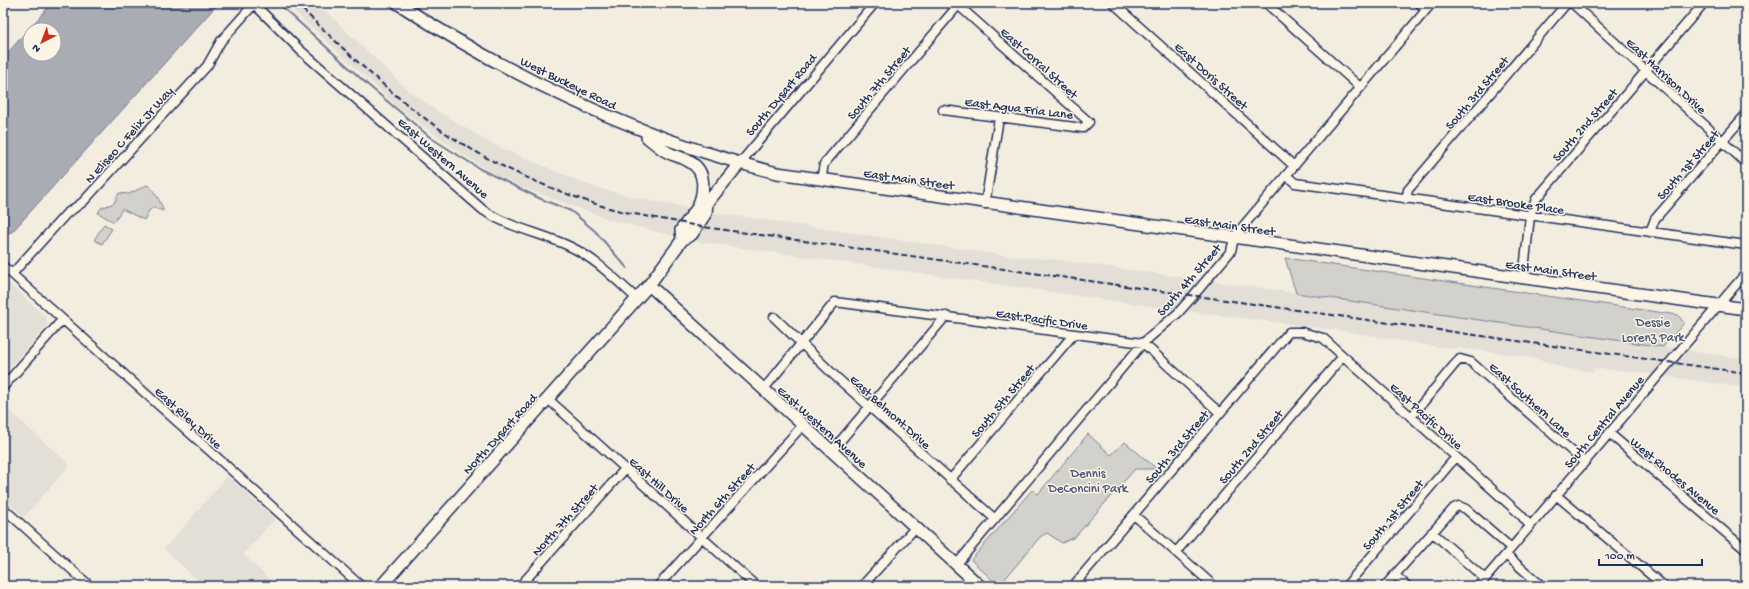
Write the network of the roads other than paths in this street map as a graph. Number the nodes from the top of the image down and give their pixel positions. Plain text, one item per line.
1 (397, 3) edge
2 (875, 3) edge
3 (1113, 3) edge
4 (1266, 3) edge
5 (1419, 3) edge
6 (1568, 3) edge
7 (1572, 3) edge
8 (1704, 3) edge
9 (254, 4) edge
10 (959, 4) edge
11 (1429, 6) edge
12 (1645, 72) junction
13 (1360, 87) junction
14 (943, 110) dead end
15 (1746, 114) edge
16 (999, 118) junction
17 (1088, 122) joint
18 (636, 129) junction
19 (1722, 142) junction
20 (740, 163) junction
21 (1746, 163) edge
22 (1294, 166) junction
23 (1286, 175) junction
24 (821, 180) junction
25 (1406, 199) junction
26 (985, 204) junction
27 (702, 205) junction
28 (1530, 216) junction
29 (1650, 232) junction
30 (1234, 238) junction
31 (1746, 245) edge
32 (3, 266) edge
33 (1746, 272) edge
34 (12, 274) junction
35 (1523, 279) junction
36 (649, 285) junction
37 (636, 298) junction
38 (1717, 306) junction
39 (1746, 309) edge
40 (946, 316) junction
41 (774, 317) dead end
42 (62, 320) junction
43 (1302, 332) joint
44 (1073, 335) junction
45 (1143, 343) junction
46 (800, 344) junction
47 (1343, 356) junction
48 (3, 387) edge
49 (763, 390) junction
50 (548, 399) junction
51 (869, 407) junction
52 (1220, 413) junction
53 (1411, 417) junction
54 (802, 426) junction
55 (1609, 433) junction
56 (831, 452) junction
57 (1456, 457) junction
58 (1584, 462) junction
59 (625, 469) junction
60 (950, 480) junction
61 (1556, 495) junction
62 (3, 508) edge
63 (1134, 515) junction
64 (995, 520) junction
65 (1530, 526) junction
66 (914, 528) junction
67 (1432, 532) junction
68 (702, 537) junction
69 (1511, 548) junction
70 (1746, 550) edge
71 (1176, 552) junction
72 (1506, 555) junction
73 (956, 565) junction
74 (1395, 575) junction
75 (1485, 579) junction
76 (90, 586) edge
77 (361, 586) edge
78 (381, 586) edge
79 (520, 586) edge
80 (658, 586) edge
81 (756, 586) edge
82 (862, 586) edge
83 (980, 586) edge
84 (1073, 586) edge
85 (1214, 586) edge
86 (1346, 586) edge
87 (1385, 586) edge
88 (1407, 586) edge
89 (1479, 586) edge
90 (1542, 586) edge
91 (1664, 586) edge

1 - 18 main road, West Buckeye Road
2 - 20 street, South Dysart Road
3 - 22 street, East Doris Street
4 - 13 street
5 - 11 street
6 - 25 street, South 3rd Street
7 - 12 street, East Harrison Drive
8 - 12 street, South 2nd Street
9 - 34 street, N Eliseo C Felix Jr Way
9 - 37 street, East Western Avenue
10 - 17 street, East Corral Street
10 - 24 street, South 7th Street
11 - 13 street, South 4th Street
12 - 19 street, East Harrison Drive
12 - 28 street, South 2nd Street
13 - 22 street, South 4th Street
14 - 16 street, East Agua Fria Lane
15 - 19 street, South 1st Street
16 - 17 street, East Agua Fria Lane
16 - 26 street
18 - 20 main road, West Buckeye Road
18 - 27 main road
19 - 21 street, East Harrison Drive
19 - 29 street, South 1st Street
20 - 24 main road, East Main Street
20 - 27 main road, South Dysart Road
22 - 23 street, South 4th Street
23 - 25 street, East Brooke Place
23 - 30 street, South 4th Street
24 - 26 main road, East Main Street
25 - 28 street, East Brooke Place
26 - 30 main road, East Main Street
27 - 36 main road, South Dysart Road
28 - 29 street, East Brooke Place
28 - 35 street, South 2nd Street
29 - 31 street, East Brooke Place
30 - 35 main road, East Main Street
30 - 45 street, South 4th Street
32 - 34 street, East Riley Drive
33 - 38 street, South Central Avenue
34 - 42 street, East Riley Drive
35 - 38 main road, East Main Street
36 - 37 main road, South Dysart Road
36 - 49 main road, East Western Avenue
37 - 50 main road, North Dysart Road
38 - 39 main road, East Main Street
38 - 55 street, South Central Avenue
40 - 44 street, East Pacific Drive
40 - 46 street, East Pacific Drive
40 - 51 street
41 - 46 street, East Belmont Drive
42 - 48 street
42 - 77 street, East Riley Drive
43 - 47 street, East Pacific Drive
43 - 52 street, South 3rd Street
44 - 45 street, East Pacific Drive
44 - 60 street, South 5th Street
45 - 52 street
45 - 64 street, South 4th Street
46 - 49 street
46 - 51 street, East Belmont Drive
47 - 53 street, East Pacific Drive
47 - 71 street, South 2nd Street
49 - 54 main road, East Western Avenue
50 - 59 street, East Hill Drive
50 - 78 main road, North Dysart Road
51 - 56 street
51 - 60 street, East Belmont Drive
52 - 63 street, South 3rd Street
53 - 57 street, East Pacific Drive
53 - 58 street, East Southern Lane
54 - 56 main road, East Western Avenue
54 - 68 street, North 6th Street
55 - 58 street, South Central Avenue
55 - 70 street, West Rhodes Avenue
56 - 66 main road, East Western Avenue
57 - 65 street, East Pacific Drive
57 - 86 street, South 1st Street
58 - 61 street, South Central Avenue
59 - 68 street, East Hill Drive
59 - 79 street, North 7th Street
60 - 64 street, East Belmont Drive
61 - 65 street, South Central Avenue
61 - 91 street
62 - 76 street
63 - 71 street
63 - 84 street, South 3rd Street
64 - 73 street, South 4th Street
65 - 69 street, South Central Avenue
66 - 73 main road, East Western Avenue
66 - 82 street
67 - 69 street
67 - 74 street
67 - 75 street
68 - 80 street, North 6th Street
68 - 81 street, East Hill Drive
69 - 72 street, South Central Avenue
71 - 85 street
72 - 75 street, South Central Avenue
72 - 90 street
73 - 83 main road, East Western Avenue
74 - 87 street
74 - 88 street
75 - 89 street, South Central Avenue

